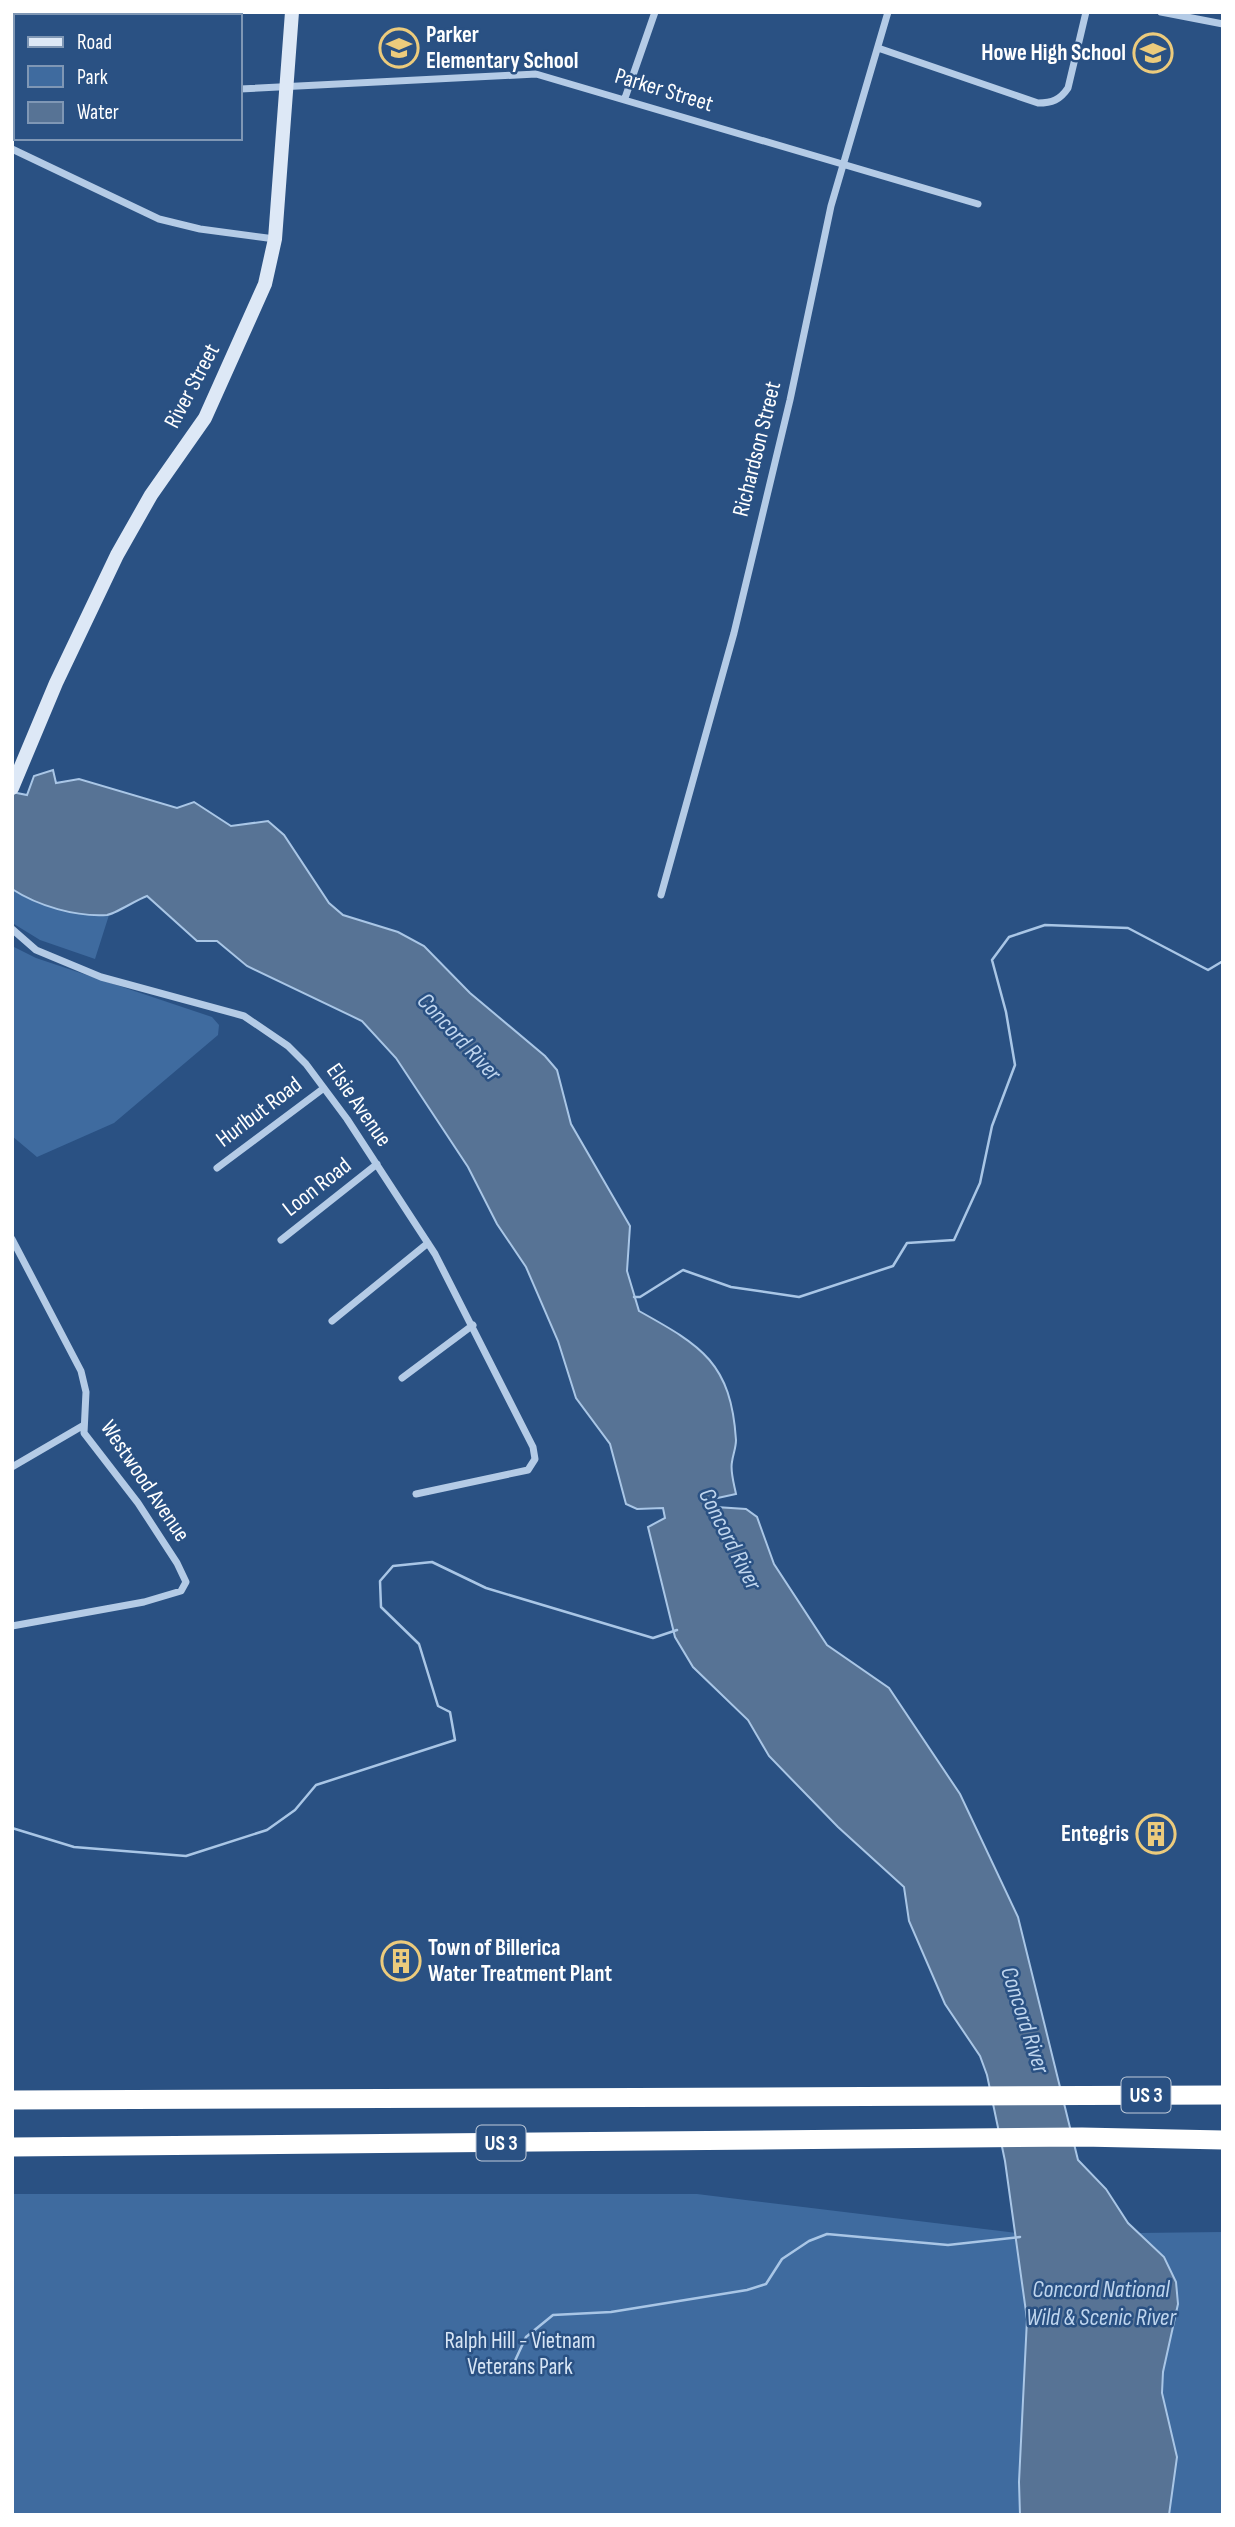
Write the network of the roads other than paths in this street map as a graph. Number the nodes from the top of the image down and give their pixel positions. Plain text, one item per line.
1 (292, 12) edge
2 (655, 12) edge
3 (888, 12) edge
4 (1086, 12) edge
5 (1161, 12) edge
6 (1223, 24) edge
7 (878, 48) junction
8 (287, 85) junction
9 (242, 89) edge
10 (625, 98) junction
11 (12, 149) edge
12 (844, 164) junction
13 (978, 204) dead end
14 (275, 239) junction
15 (12, 787) edge
16 (662, 895) dead end
17 (12, 929) edge
18 (324, 1088) junction
19 (377, 1164) junction
20 (217, 1168) dead end
21 (12, 1239) edge
22 (281, 1240) dead end
23 (428, 1243) junction
24 (332, 1321) dead end
25 (473, 1325) junction
26 (402, 1378) dead end
27 (84, 1425) junction
28 (12, 1467) edge
29 (416, 1494) dead end
30 (12, 1626) edge
31 (1223, 2095) edge
32 (12, 2100) edge
33 (1223, 2140) edge
34 (12, 2147) edge

1 - 8 main road, River Street
2 - 10 street
3 - 7 street, Richardson Street
4 - 7 street
5 - 6 street
7 - 12 street, Richardson Street
8 - 9 street, Parker Street
8 - 10 street, Parker Street
8 - 14 main road, River Street
10 - 12 street, Parker Street
11 - 14 street
12 - 13 street, Parker Street
12 - 16 street, Richardson Street
14 - 15 main road, River Street
17 - 18 street, Elsie Avenue
18 - 19 street, Elsie Avenue
18 - 20 street, Hurlbut Road
19 - 22 street, Loon Road
19 - 23 street, Elsie Avenue
21 - 27 street, Westwood Avenue
23 - 24 street
23 - 25 street, Elsie Avenue
25 - 26 street
25 - 29 street, Elsie Avenue
27 - 28 street
27 - 30 street, Westwood Avenue
31 - 32 highway, US 3
33 - 34 highway, US 3

